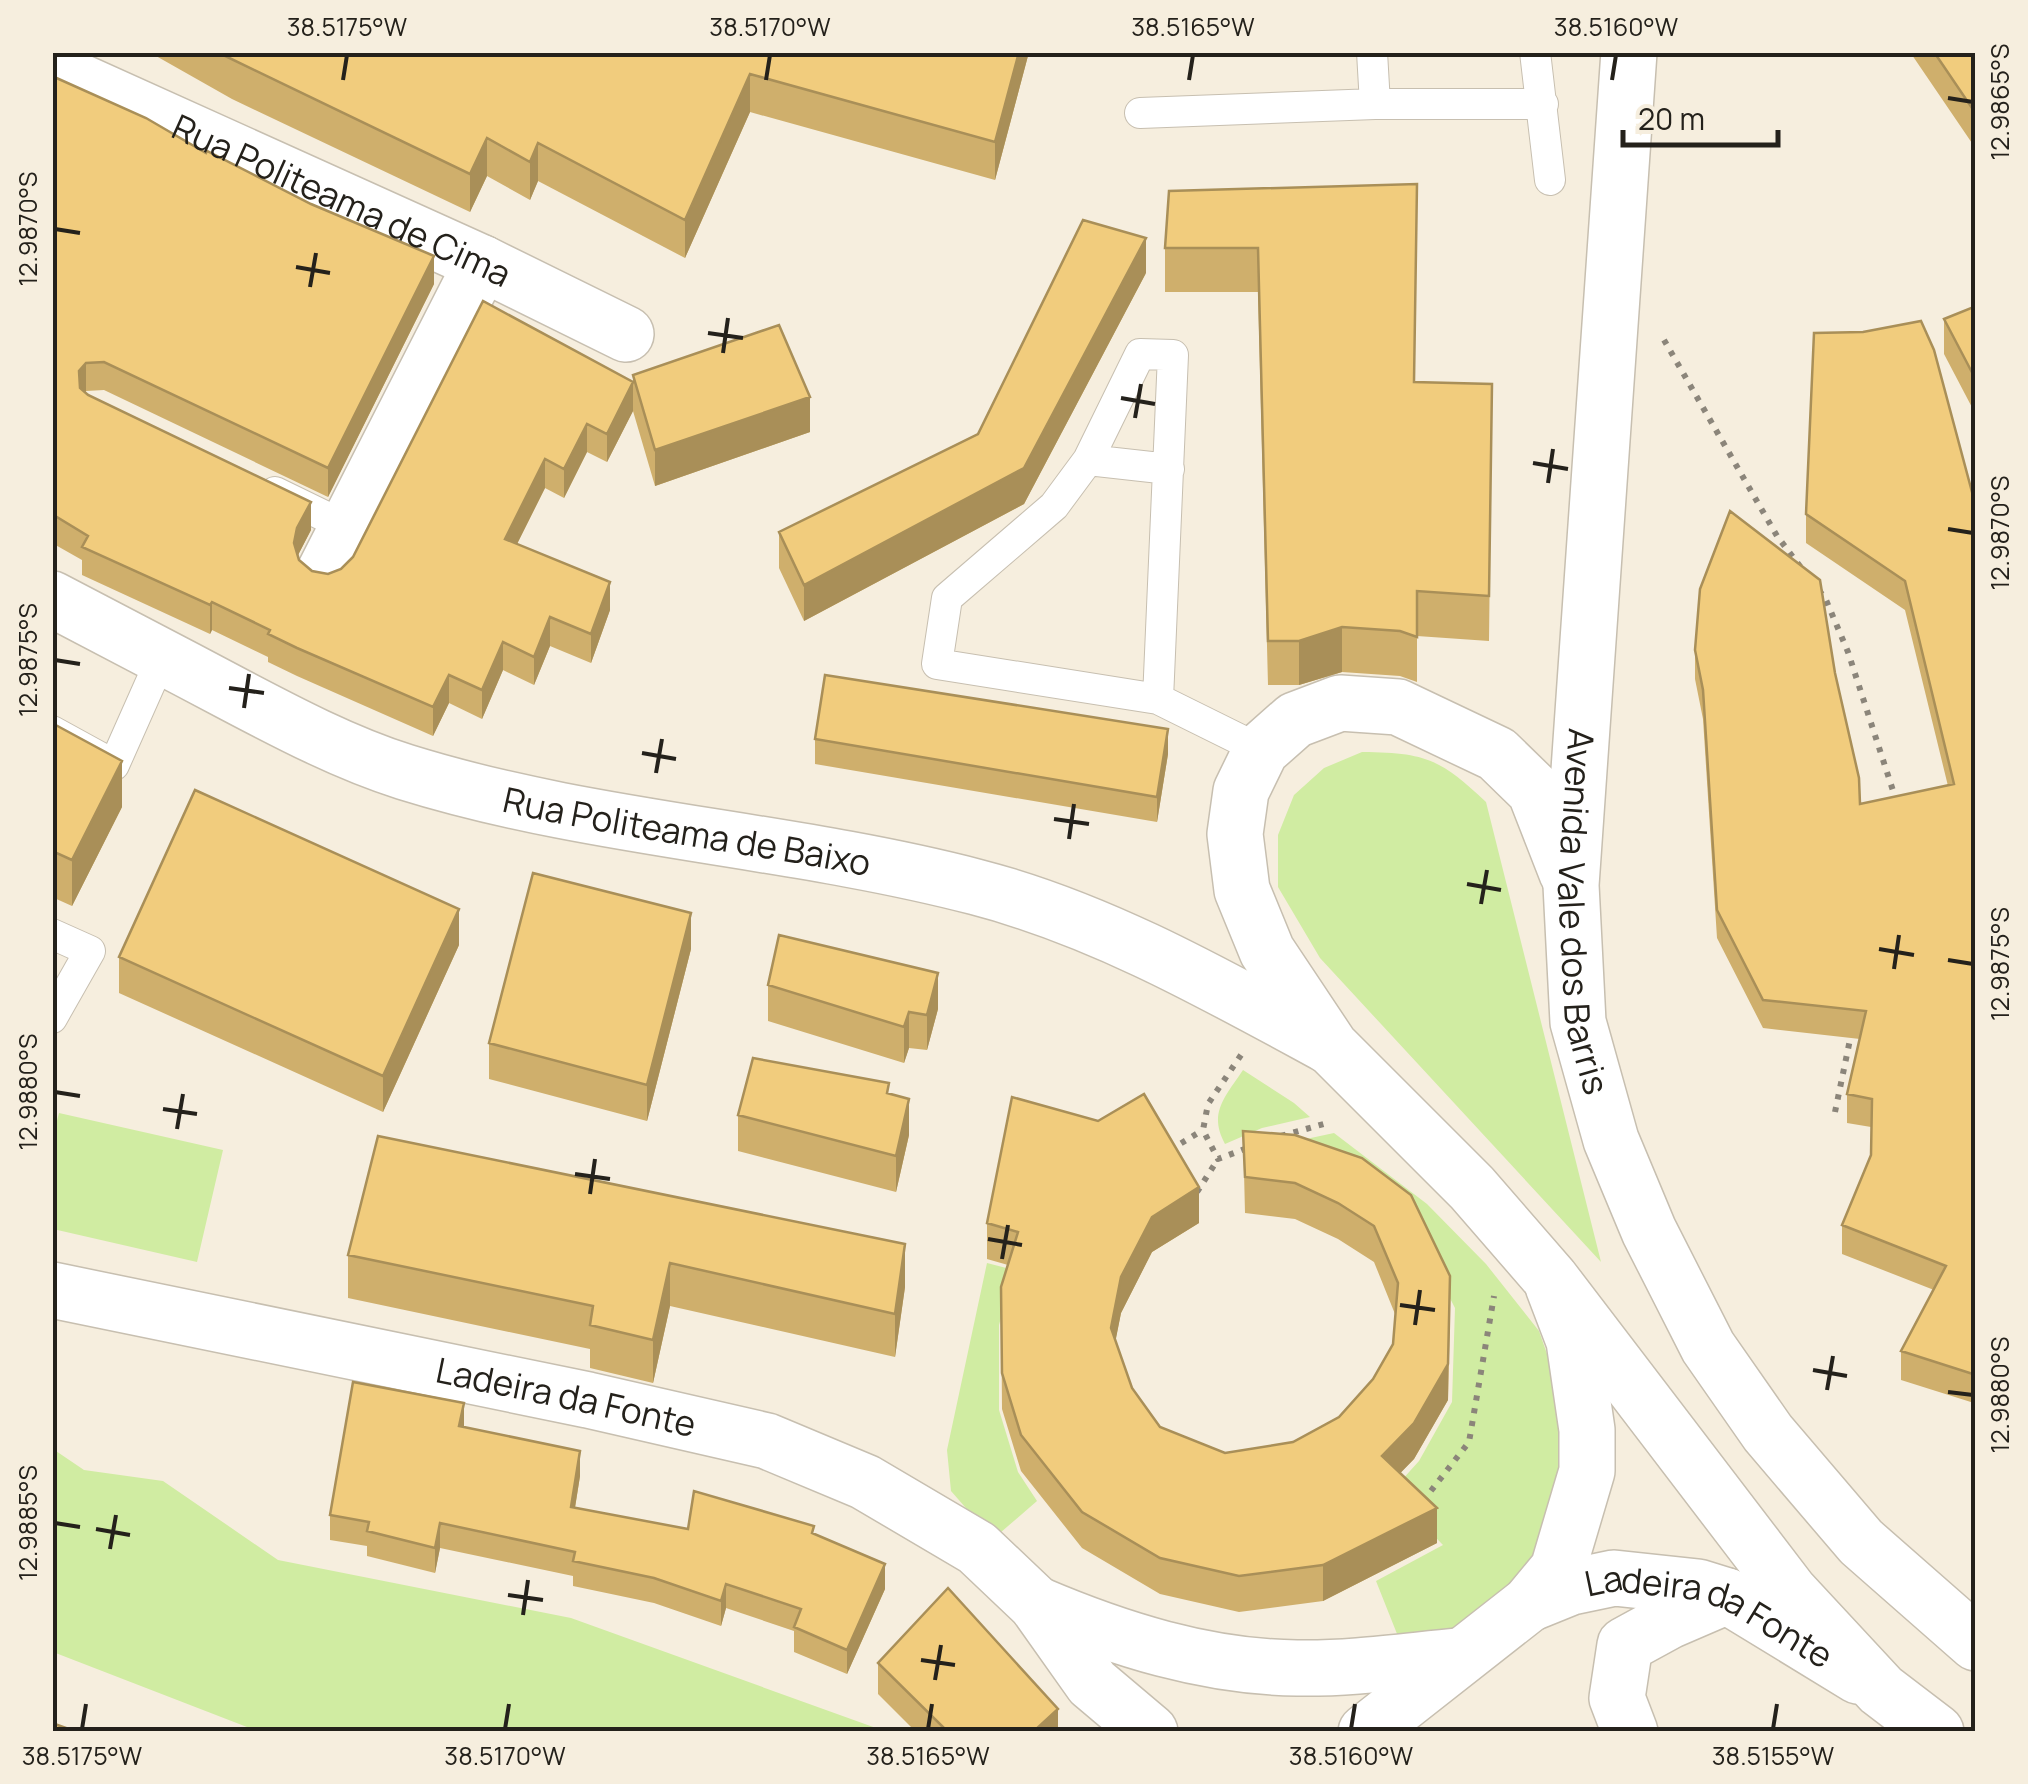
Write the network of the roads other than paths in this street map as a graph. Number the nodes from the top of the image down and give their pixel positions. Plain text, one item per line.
1 (1372, 52) edge
2 (1535, 52) edge
3 (1629, 52) edge
4 (52, 69) edge
5 (1374, 104) junction
6 (1543, 104) junction
7 (1140, 113) dead end
8 (1550, 180) dead end
9 (482, 263) junction
10 (626, 334) dead end
11 (1088, 460) junction
12 (1169, 470) junction
13 (256, 484) edge
14 (335, 549) joint
15 (52, 599) edge
16 (162, 657) junction
17 (1158, 699) junction
18 (52, 730) edge
19 (1261, 750) junction
20 (1571, 885) junction
21 (52, 934) edge
22 (52, 1018) edge
23 (1331, 1047) junction
24 (1550, 1278) junction
25 (52, 1290) edge
26 (1727, 1596) junction
27 (1036, 1604) junction
28 (1530, 1604) junction
29 (1976, 1643) edge
30 (1458, 1656) junction
31 (1881, 1690) junction
32 (1101, 1707) edge
33 (1150, 1732) edge
34 (1366, 1732) edge
35 (1630, 1732) edge
36 (1936, 1732) edge

1 - 5 lane
2 - 6 lane
3 - 20 street, Avenida Vale dos Barris
4 - 9 street, Rua Politeama de Cima
5 - 6 lane
5 - 7 lane
6 - 8 lane
9 - 10 street, Rua Politeama de Cima
9 - 14 street
11 - 12 lane
11 - 12 lane
11 - 17 lane
12 - 17 lane
13 - 14 lane
15 - 16 street, Rua Politeama de Baixo
16 - 18 lane
16 - 23 street, Rua Politeama de Baixo
17 - 19 lane
19 - 20 street
19 - 23 street
20 - 29 street, Avenida Vale dos Barris
21 - 22 lane
23 - 24 street
24 - 28 street, Ladeira da Fonte
24 - 31 street
25 - 27 street, Ladeira da Fonte
26 - 28 street, Ladeira da Fonte
26 - 31 street, Ladeira da Fonte
26 - 35 street
27 - 30 street, Ladeira da Fonte
27 - 32 street, Ladeira da Fonte
28 - 30 street, Ladeira da Fonte
30 - 34 street, Ladeira da Fonte
31 - 36 street
32 - 33 street, Ladeira da Fonte

